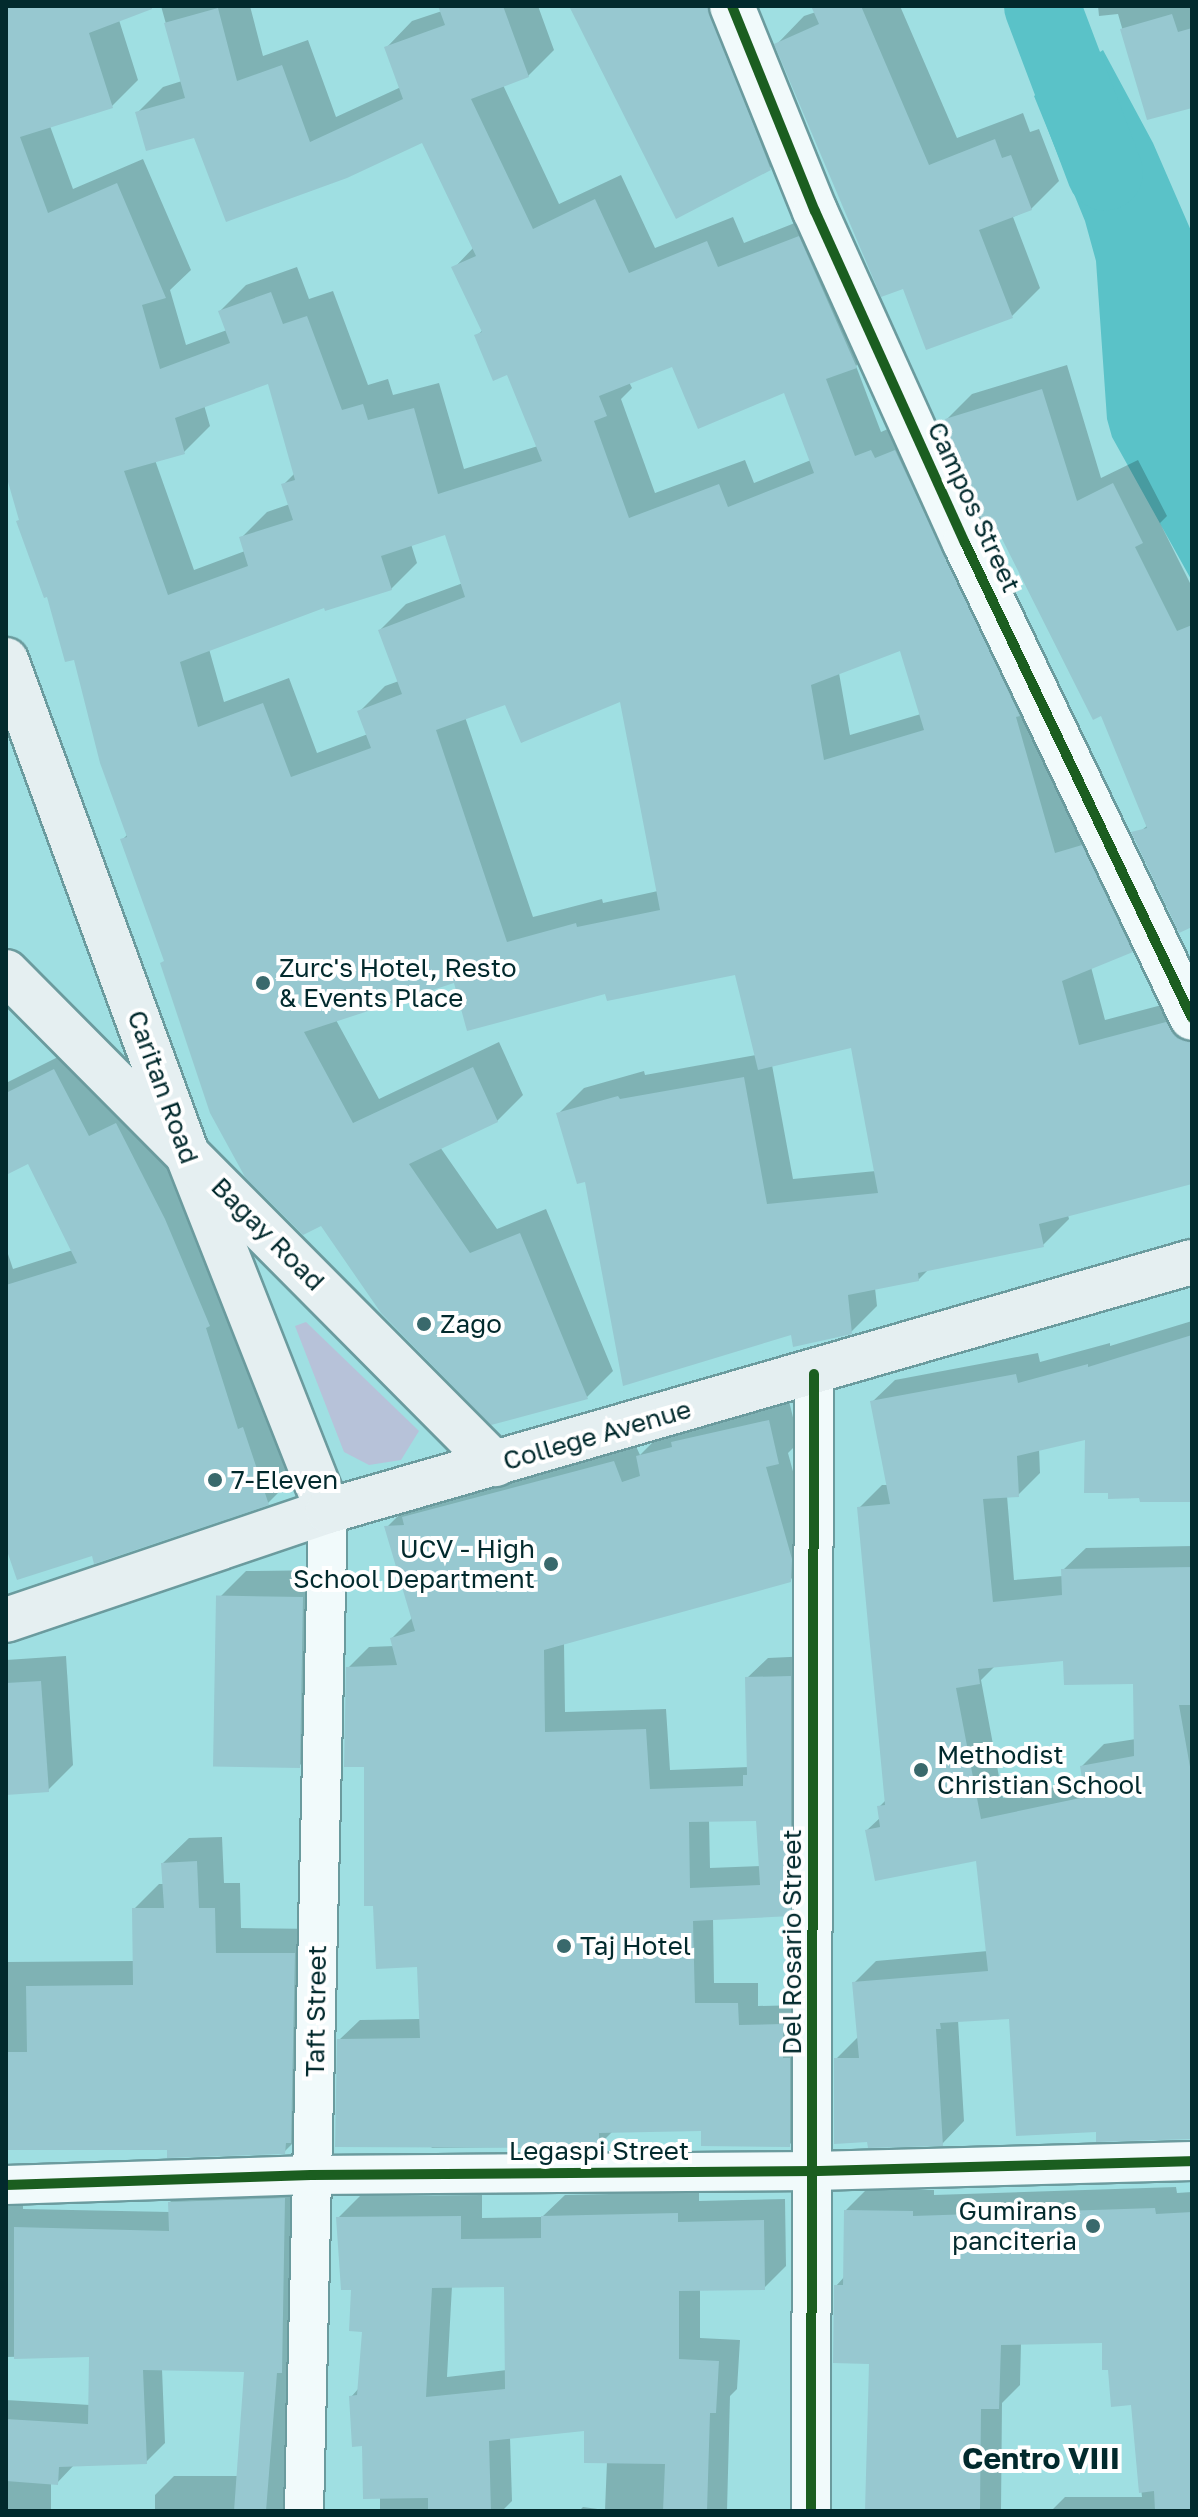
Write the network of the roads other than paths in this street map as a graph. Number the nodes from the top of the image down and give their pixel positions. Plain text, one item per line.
1 (732, 6) edge
2 (6, 660) edge
3 (6, 972) edge
4 (1192, 1018) edge
5 (186, 1151) junction
6 (1192, 1262) edge
7 (814, 1374) junction
8 (495, 1464) junction
9 (328, 1511) junction
10 (6, 1620) edge
11 (1192, 2161) edge
12 (814, 2171) junction
13 (311, 2175) junction
14 (6, 2185) edge
15 (304, 2511) edge
16 (811, 2511) edge

1 - 4 street, Campos Street
2 - 5 main road, Caritan Road
3 - 5 main road, Bagay Road
5 - 8 main road, Bagay Road
5 - 9 main road, Caritan Road
6 - 7 main road, College Avenue
7 - 8 main road, College Avenue
7 - 12 street, Del Rosario Street
8 - 9 main road, College Avenue
9 - 10 main road, College Avenue
9 - 13 street, Taft Street
11 - 12 street, Legaspi Street
12 - 13 street, Legaspi Street
12 - 16 street, Del Rosario Street
13 - 14 street, Legaspi Street
13 - 15 street, Taft Street

